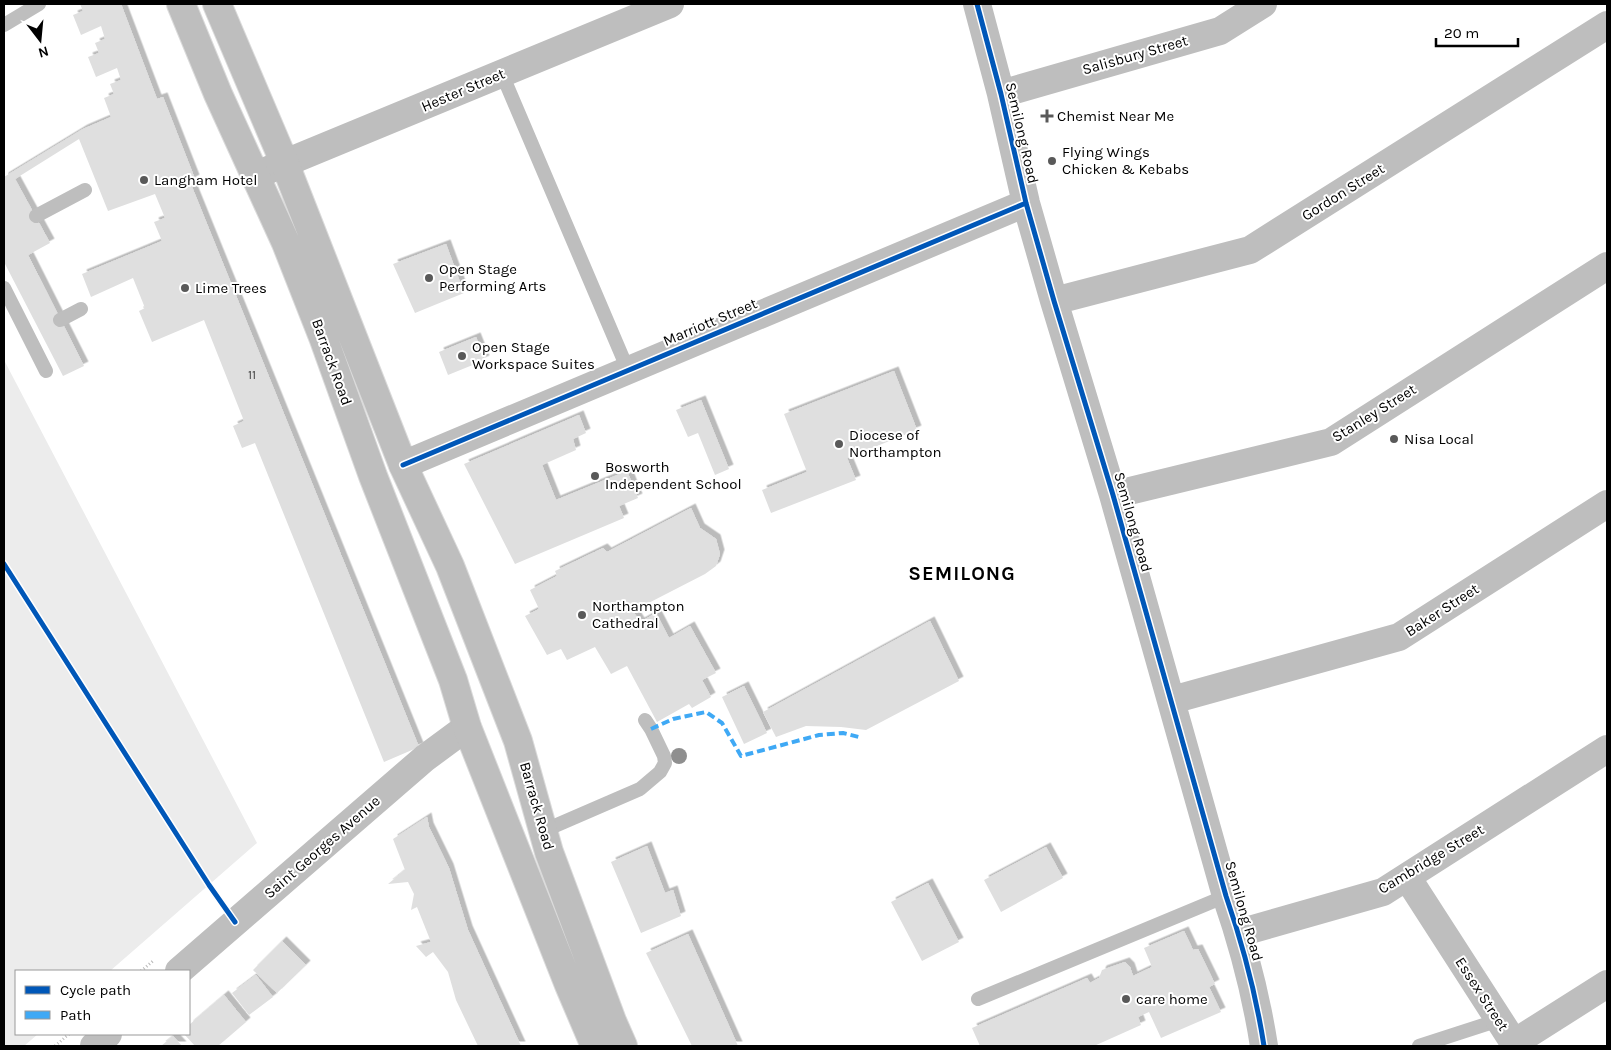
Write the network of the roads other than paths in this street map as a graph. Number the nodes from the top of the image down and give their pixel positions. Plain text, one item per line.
1 (39, 4) edge
2 (181, 4) edge
3 (217, 4) edge
4 (670, 4) edge
5 (977, 4) edge
6 (1263, 4) edge
7 (4, 25) edge
8 (1607, 25) edge
9 (502, 74) junction
10 (1000, 94) junction
11 (285, 164) junction
12 (256, 175) junction
13 (85, 190) dead end
14 (1026, 203) junction
15 (36, 216) dead end
16 (1607, 266) edge
17 (4, 288) edge
18 (1054, 301) junction
19 (81, 309) dead end
20 (60, 320) dead end
21 (628, 370) junction
22 (46, 371) dead end
23 (403, 465) junction
24 (1113, 495) junction
25 (1607, 504) edge
26 (450, 566) junction
27 (1172, 700) junction
28 (645, 720) dead end
29 (468, 727) junction
30 (1607, 749) edge
31 (543, 831) junction
32 (1406, 877) junction
33 (1226, 896) junction
34 (1239, 933) junction
35 (180, 970) edge
36 (1607, 984) edge
37 (978, 999) dead end
38 (1499, 1020) junction
39 (107, 1035) edge
40 (94, 1046) edge
41 (595, 1046) edge
42 (623, 1046) edge
43 (1264, 1046) edge
44 (1419, 1046) edge

1 - 7 lane
2 - 12 main road, Barrack Road
3 - 11 main road, Barrack Road
4 - 9 main road, Hester Street
5 - 10 main road, Semilong Road
6 - 10 main road, Salisbury Street
8 - 18 main road, Gordon Street
9 - 11 main road, Hester Street
9 - 21 lane
10 - 14 main road, Semilong Road
11 - 12 main road, Hester Street
11 - 23 main road, Barrack Road
12 - 29 main road, Barrack Road
13 - 15 lane
14 - 18 main road, Semilong Road
14 - 21 main road, Marriott Street
16 - 24 main road, Stanley Street
17 - 22 lane
18 - 24 main road, Semilong Road
19 - 20 lane
21 - 23 main road, Marriott Street
23 - 26 main road, Barrack Road
24 - 27 main road, Semilong Road
25 - 27 main road, Baker Street
26 - 29 main road
26 - 31 main road, Barrack Road
27 - 33 main road, Semilong Road
28 - 31 lane
29 - 35 main road, Saint Georges Avenue
29 - 41 main road, Barrack Road
30 - 32 main road, Cambridge Street
31 - 42 main road, Barrack Road
32 - 34 main road, Cambridge Street
32 - 38 main road, Essex Street
33 - 34 main road, Semilong Road
33 - 37 lane
34 - 43 main road, Semilong Road
36 - 38 main road, Essex Street
38 - 44 lane
39 - 40 main road

